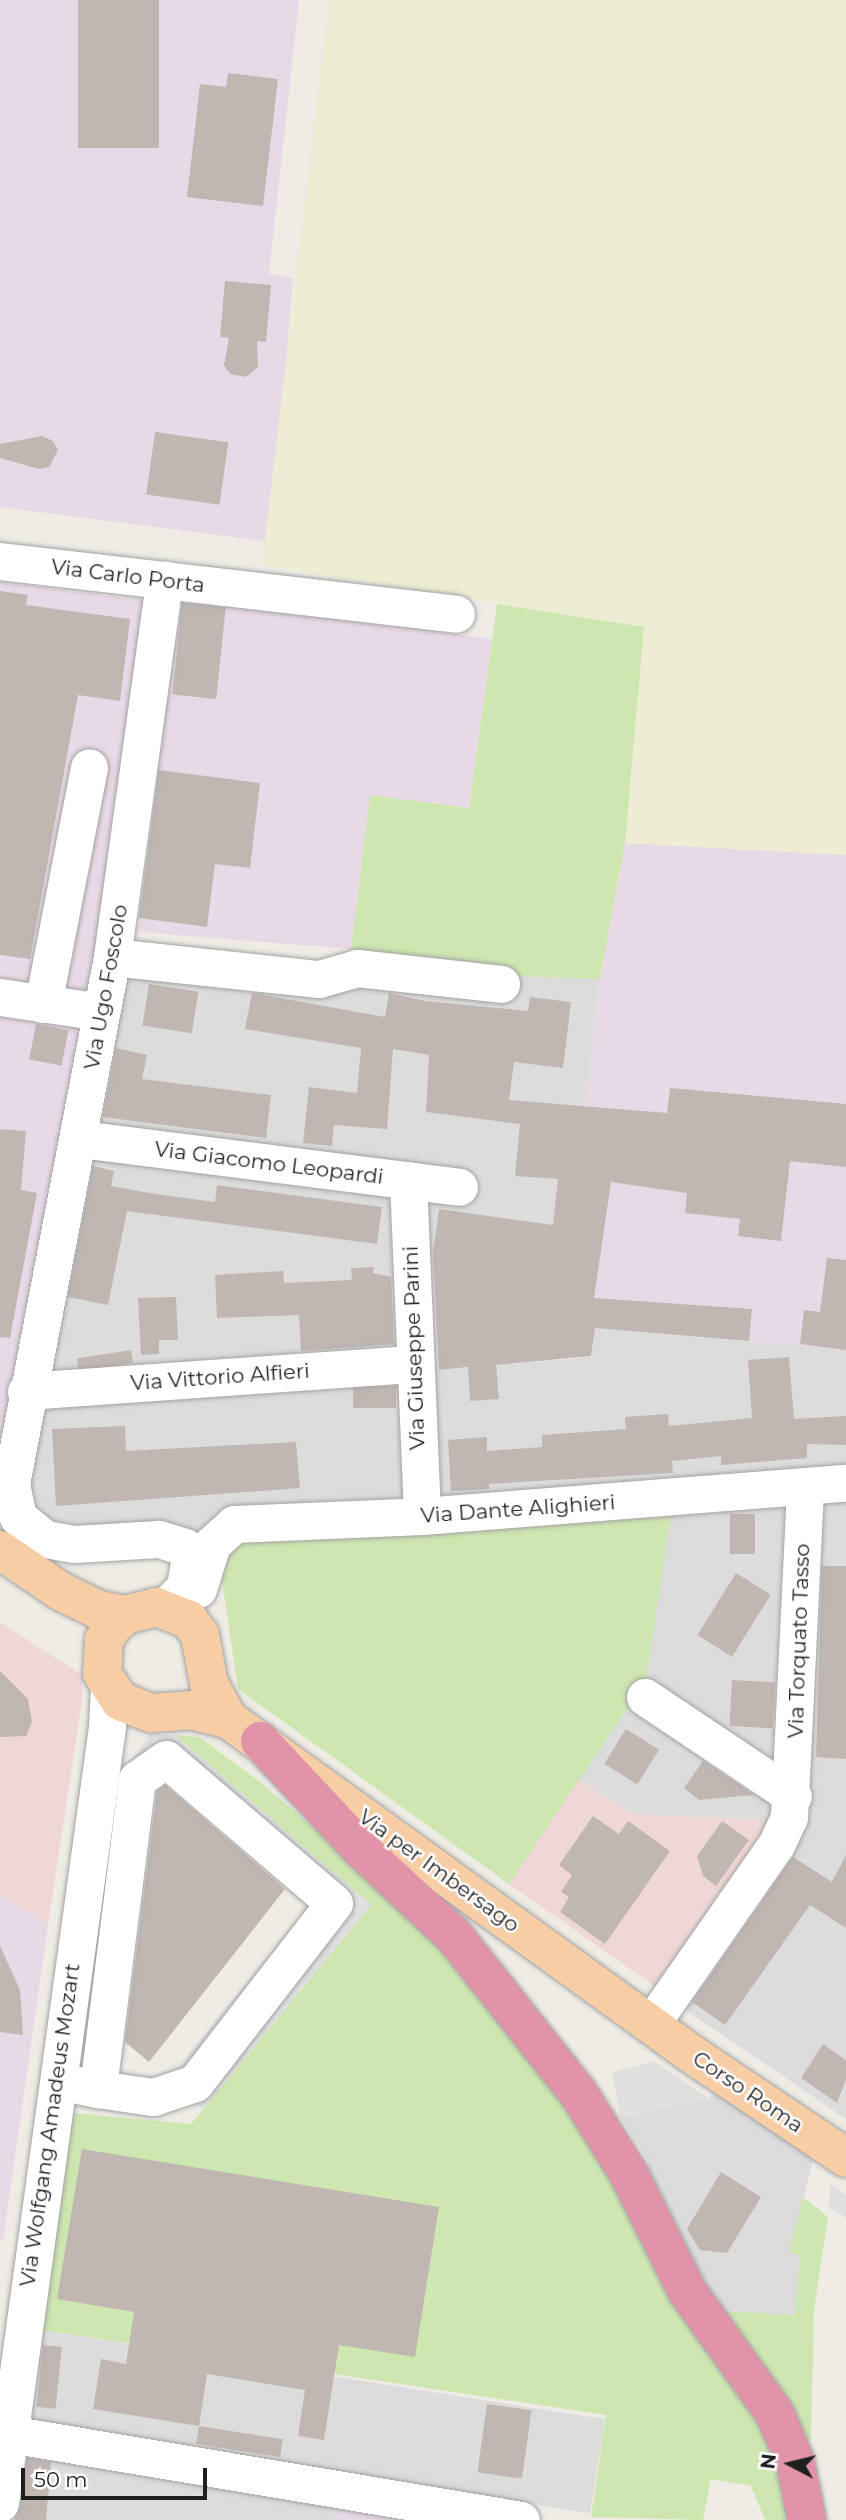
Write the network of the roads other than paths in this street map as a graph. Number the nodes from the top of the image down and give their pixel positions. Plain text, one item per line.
1 (0, 561) edge
2 (164, 580) junction
3 (456, 614) dead end
4 (89, 767) dead end
5 (112, 957) junction
6 (501, 984) dead end
7 (0, 997) edge
8 (43, 1003) junction
9 (101, 1012) junction
10 (80, 1139) junction
11 (408, 1180) junction
12 (459, 1186) dead end
13 (414, 1364) junction
14 (26, 1391) junction
15 (6, 1470) edge
16 (846, 1483) edge
17 (805, 1487) junction
18 (422, 1516) junction
19 (41, 1522) junction
20 (0, 1550) edge
21 (207, 1558) junction
22 (0, 1564) edge
23 (141, 1611) junction
24 (203, 1653) junction
25 (105, 1673) junction
26 (645, 1697) dead end
27 (161, 1712) junction
28 (228, 1718) junction
29 (260, 1741) junction
30 (103, 1749) junction
31 (793, 1796) junction
32 (651, 2024) junction
33 (59, 2081) junction
34 (99, 2089) junction
35 (841, 2155) edge
36 (9, 2434) junction
37 (0, 2502) edge
38 (521, 2520) edge
39 (807, 2520) edge

1 - 2 street, Via Carlo Porta
2 - 3 street, Via Carlo Porta
2 - 5 street, Via Ugo Foscolo
4 - 8 street
5 - 6 street
5 - 9 street, Via Ugo Foscolo
7 - 8 street
8 - 9 street
9 - 10 street, Via Ugo Foscolo
10 - 11 street, Via Giacomo Leopardi
10 - 14 street, Via Ugo Foscolo
11 - 12 street, Via Giacomo Leopardi
11 - 13 street, Via Giuseppe Parini
13 - 14 street, Via Vittorio Alfieri
13 - 18 street, Via Giuseppe Parini
14 - 15 street
15 - 19 street
16 - 17 street, Via Dante Alighieri
17 - 18 street, Via Dante Alighieri
17 - 31 street, Via Torquato Tasso
18 - 21 street, Via Dante Alighieri
19 - 21 street
19 - 23 street
20 - 23 main road, Via per Imbersago
21 - 24 street, Via Dante Alighieri
22 - 25 main road, Via per Imbersago
23 - 24 main road, Via per Imbersago
23 - 25 main road
24 - 27 main road
24 - 28 main road, Via per Imbersago
25 - 27 main road, Via per Imbersago
25 - 30 street, Via Wolfgang Amadeus Mozart
26 - 31 street
27 - 28 main road, Via per Imbersago
27 - 30 street
28 - 29 main road, Via per Imbersago
29 - 32 main road, Via per Imbersago
29 - 39 highway
30 - 33 street, Via Wolfgang Amadeus Mozart
31 - 32 street, Via Torquato Tasso
32 - 35 main road, Corso Roma
33 - 34 street
33 - 36 street, Via Wolfgang Amadeus Mozart
34 - 34 street
36 - 37 street, Via Wolfgang Amadeus Mozart
36 - 38 street

